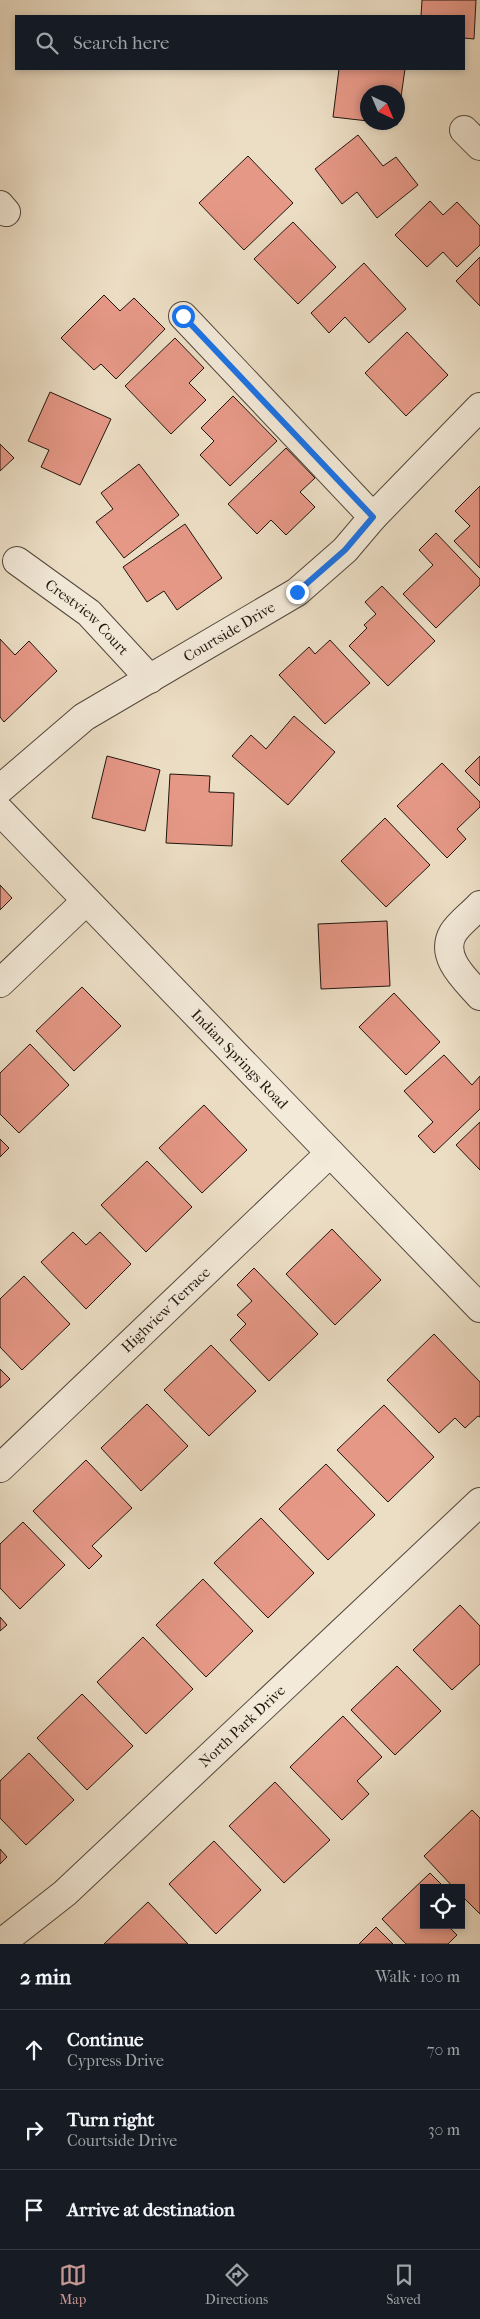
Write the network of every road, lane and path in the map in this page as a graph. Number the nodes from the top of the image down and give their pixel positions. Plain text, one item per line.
1 (183, 316) dead end
2 (480, 407) edge
3 (373, 517) junction
4 (17, 562) dead end
5 (150, 679) junction
6 (0, 789) edge
7 (0, 811) edge
8 (86, 900) junction
9 (480, 905) edge
10 (0, 983) edge
11 (480, 996) edge
12 (330, 1153) junction
13 (480, 1308) edge
14 (0, 1468) edge
15 (480, 1502) edge
16 (0, 1944) edge

1 - 3 street
2 - 3 street, Courtside Drive
3 - 5 street, Courtside Drive
4 - 5 street, Crestview Court
5 - 6 street, Courtside Drive
7 - 8 street, Indian Springs Road
8 - 10 street
8 - 12 street, Indian Springs Road
9 - 11 street
12 - 13 street, Indian Springs Road
12 - 14 street, Highview Terrace
15 - 16 street, North Park Drive

